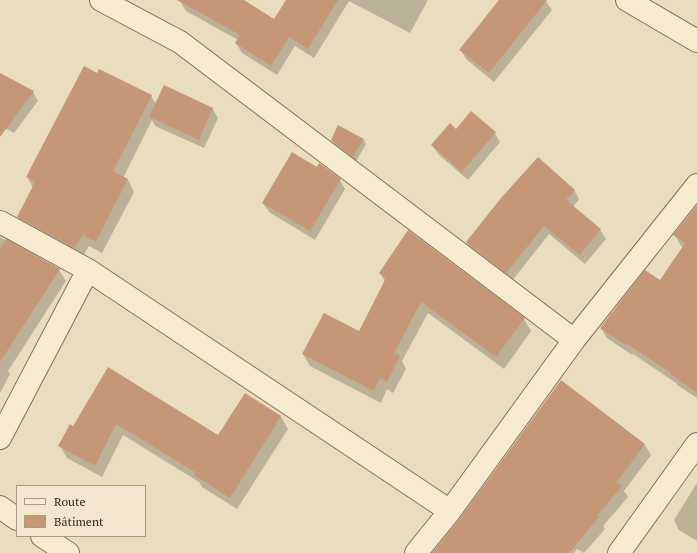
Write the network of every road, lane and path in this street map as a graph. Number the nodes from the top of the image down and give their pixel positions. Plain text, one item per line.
1 (101, 0) edge
2 (627, 0) edge
3 (697, 41) edge
4 (697, 185) edge
5 (0, 222) edge
6 (88, 270) junction
7 (574, 340) junction
8 (0, 438) edge
9 (697, 444) edge
10 (0, 507) edge
11 (450, 511) junction
12 (16, 518) edge
13 (44, 537) edge
14 (68, 553) edge
15 (416, 553) edge
16 (618, 553) edge

1 - 7 street
2 - 3 street
4 - 7 street
5 - 6 street
6 - 8 street
6 - 11 street
7 - 11 street
9 - 16 street
10 - 12 street
11 - 15 street
13 - 14 street

